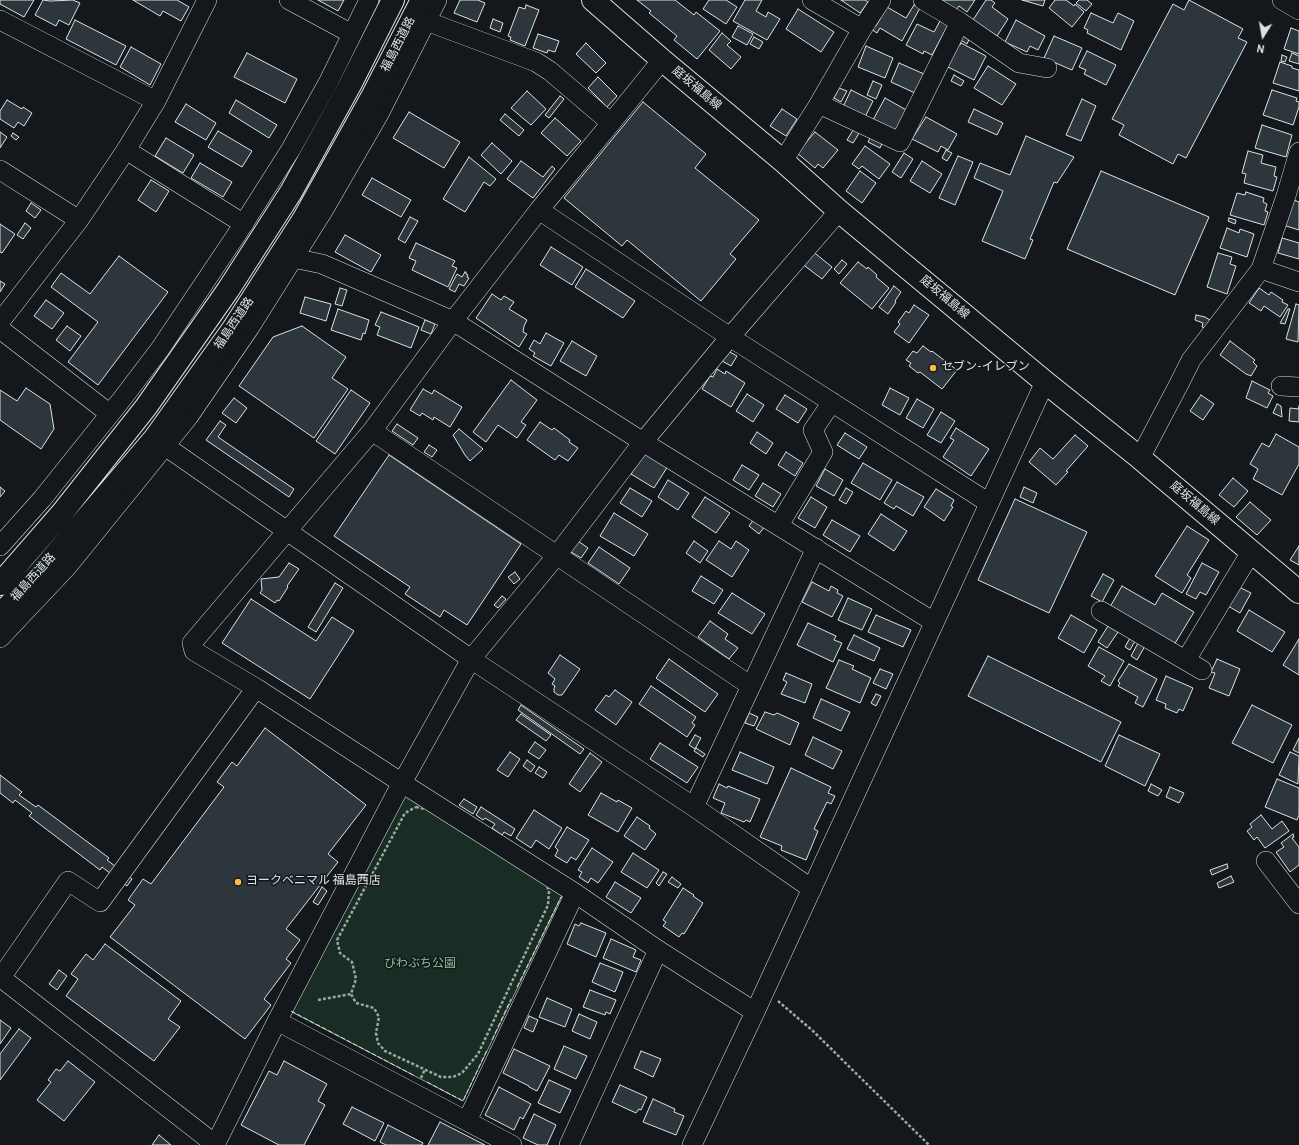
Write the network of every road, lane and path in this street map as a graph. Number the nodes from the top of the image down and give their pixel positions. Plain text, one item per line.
1 (208, 0) edge
2 (289, 0) edge
3 (369, 0) edge
4 (393, 0) edge
5 (437, 0) edge
6 (592, 0) edge
7 (812, 0) edge
8 (882, 0) edge
9 (923, 0) edge
10 (1282, 0) edge
11 (424, 10) edge
12 (1299, 10) edge
13 (0, 20) edge
14 (960, 22) junction
15 (862, 29) junction
16 (352, 34) junction
17 (662, 60) junction
18 (1047, 68) dead end
19 (156, 101) junction
20 (819, 104) junction
21 (611, 123) junction
22 (126, 150) junction
23 (1299, 152) edge
24 (783, 161) junction
25 (0, 170) edge
26 (1294, 186) edge
27 (539, 210) junction
28 (839, 211) junction
29 (79, 220) junction
30 (244, 224) junction
31 (293, 258) junction
32 (1261, 269) junction
33 (1299, 282) edge
34 (453, 321) junction
35 (0, 322) edge
36 (0, 329) edge
37 (730, 337) junction
38 (1045, 382) junction
39 (832, 402) junction
40 (110, 414) junction
41 (372, 431) junction
42 (643, 442) junction
43 (165, 446) junction
44 (1140, 458) junction
45 (989, 503) junction
46 (778, 525) junction
47 (286, 531) junction
48 (0, 546) edge
49 (816, 548) junction
50 (1251, 552) junction
51 (557, 555) junction
52 (0, 584) edge
53 (1299, 592) edge
54 (1101, 611) dead end
55 (0, 615) edge
56 (934, 622) junction
57 (0, 638) edge
58 (471, 659) junction
59 (751, 686) junction
60 (256, 688) junction
61 (402, 783) junction
62 (694, 808) junction
63 (1266, 860) dead end
64 (812, 889) junction
65 (575, 893) junction
66 (1299, 904) edge
67 (658, 950) junction
68 (0, 978) edge
69 (766, 990) junction
70 (350, 994) junction
71 (318, 1000) dead end
72 (755, 1012) junction
73 (277, 1021) junction
74 (467, 1120) junction
75 (215, 1145) edge
76 (512, 1145) edge
77 (569, 1145) edge
78 (692, 1145) edge
79 (929, 1145) edge

1 - 19 street
2 - 16 street
3 - 16 street
4 - 52 main road, 福島西道路
5 - 11 street
6 - 17 main road, 庭坂福島線
7 - 15 street
8 - 15 street
9 - 14 street
10 - 12 street
11 - 21 street
11 - 31 street
11 - 55 main road, 福島西道路
13 - 19 street
14 - 18 street
14 - 20 street
15 - 20 street
16 - 30 street
17 - 21 street
17 - 24 main road, 庭坂福島線
19 - 22 street
20 - 24 street
21 - 27 street
22 - 29 street
22 - 30 street
23 - 26 street
24 - 28 main road, 庭坂福島線
25 - 29 street
26 - 32 street
27 - 34 street
27 - 37 street
28 - 37 street
28 - 38 main road, 庭坂福島線
29 - 35 street
30 - 40 street
31 - 34 street
31 - 43 street
32 - 33 street
32 - 44 street
34 - 41 street
34 - 42 street
36 - 40 street
37 - 39 street
37 - 42 street
38 - 44 main road, 庭坂福島線
38 - 45 street
39 - 45 street
39 - 46 street
40 - 48 street
41 - 47 street
41 - 51 street
42 - 46 street
42 - 51 street
43 - 47 street
43 - 57 street
44 - 50 main road, 庭坂福島線
45 - 56 street
46 - 49 street
47 - 58 street
47 - 60 street
49 - 56 street
49 - 59 street
50 - 53 main road, 庭坂福島線
50 - 54 street
51 - 58 street
51 - 59 street
56 - 64 street
58 - 61 street
58 - 62 street
59 - 62 street
60 - 61 street
60 - 68 street
61 - 65 street
61 - 73 street
62 - 64 street
63 - 66 street
64 - 69 street
65 - 67 street
65 - 74 street
67 - 72 street
67 - 77 street
68 - 75 street
69 - 72 street
69 - 79 path
70 - 70 path
70 - 71 path
72 - 78 street
73 - 74 street
73 - 75 street
74 - 76 street

